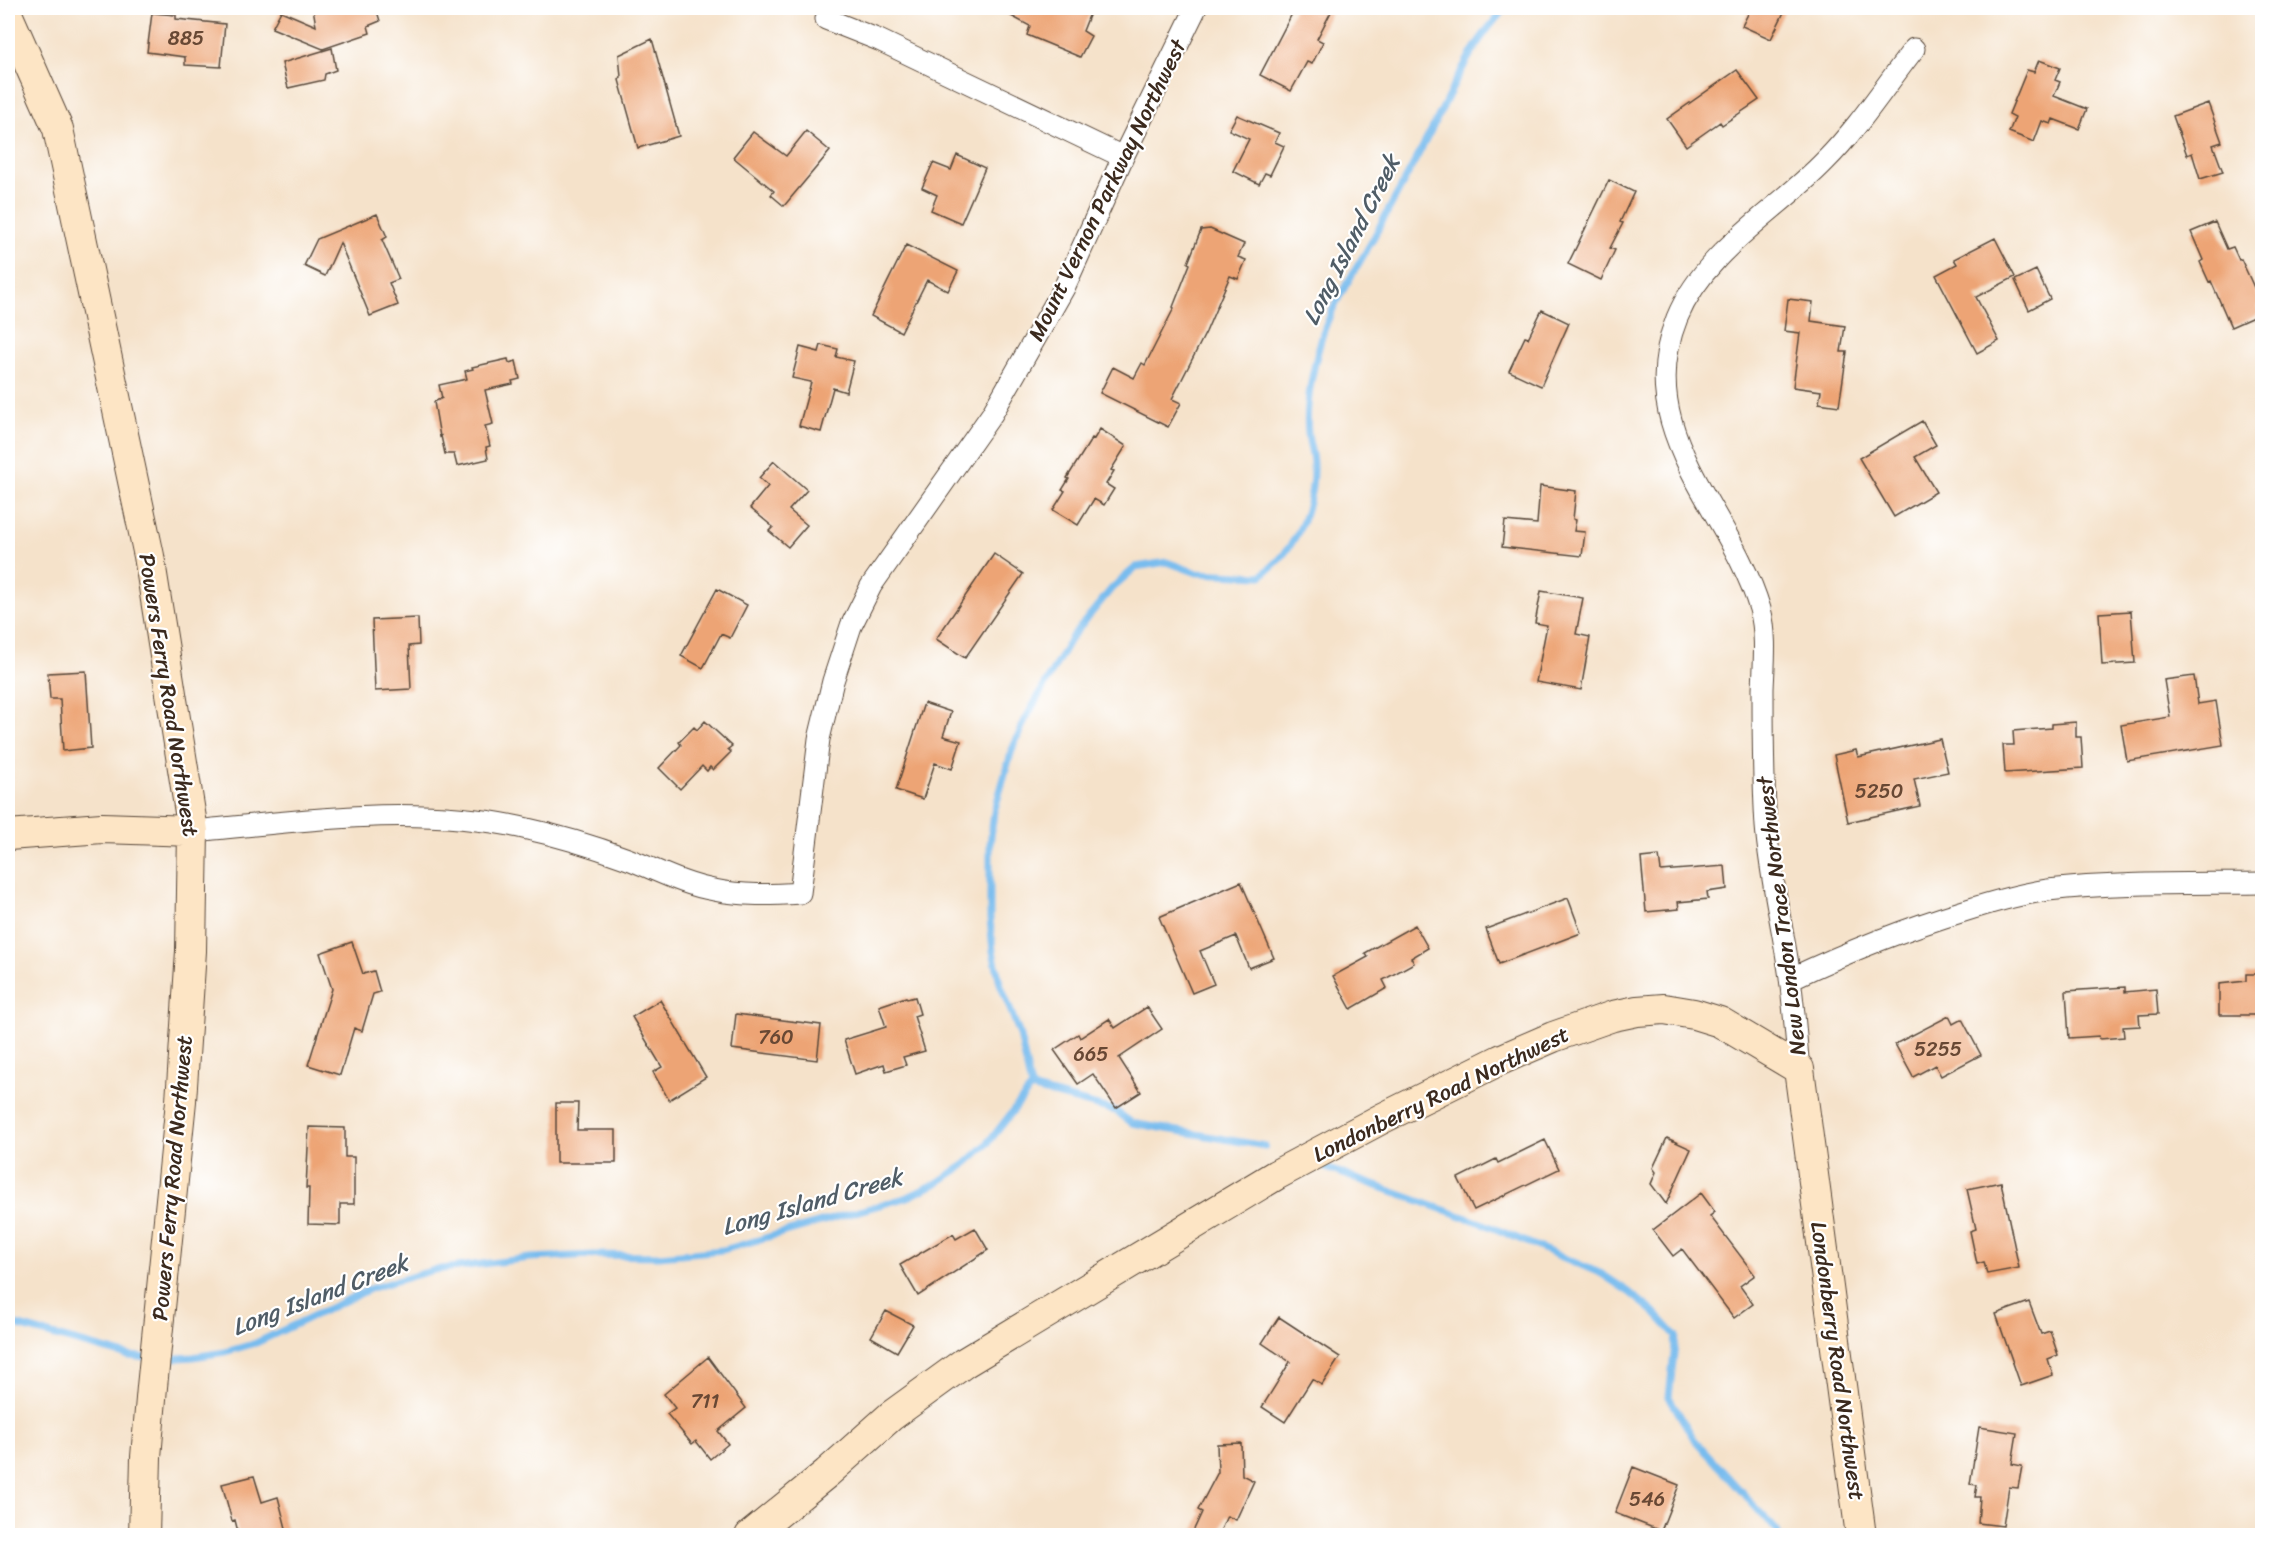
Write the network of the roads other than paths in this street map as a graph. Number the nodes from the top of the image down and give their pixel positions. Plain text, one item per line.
1 (1196, 8) edge
2 (8, 16) edge
3 (826, 19) dead end
4 (1914, 49) dead end
5 (1123, 156) junction
6 (193, 831) junction
7 (8, 835) edge
8 (2262, 883) edge
9 (1790, 979) junction
10 (1799, 1069) junction
11 (144, 1536) edge
12 (750, 1536) edge
13 (1861, 1536) edge

1 - 5 street, Mount Vernon Parkway Northwest
2 - 6 street, Powers Ferry Road Northwest
3 - 5 street
4 - 9 street, New London Trace Northwest
5 - 6 street, Mount Vernon Parkway Northwest
6 - 7 street
6 - 11 street, Powers Ferry Road Northwest
8 - 9 street
9 - 10 street, New London Trace Northwest
10 - 12 street, Londonberry Road Northwest
10 - 13 street, Londonberry Road Northwest

